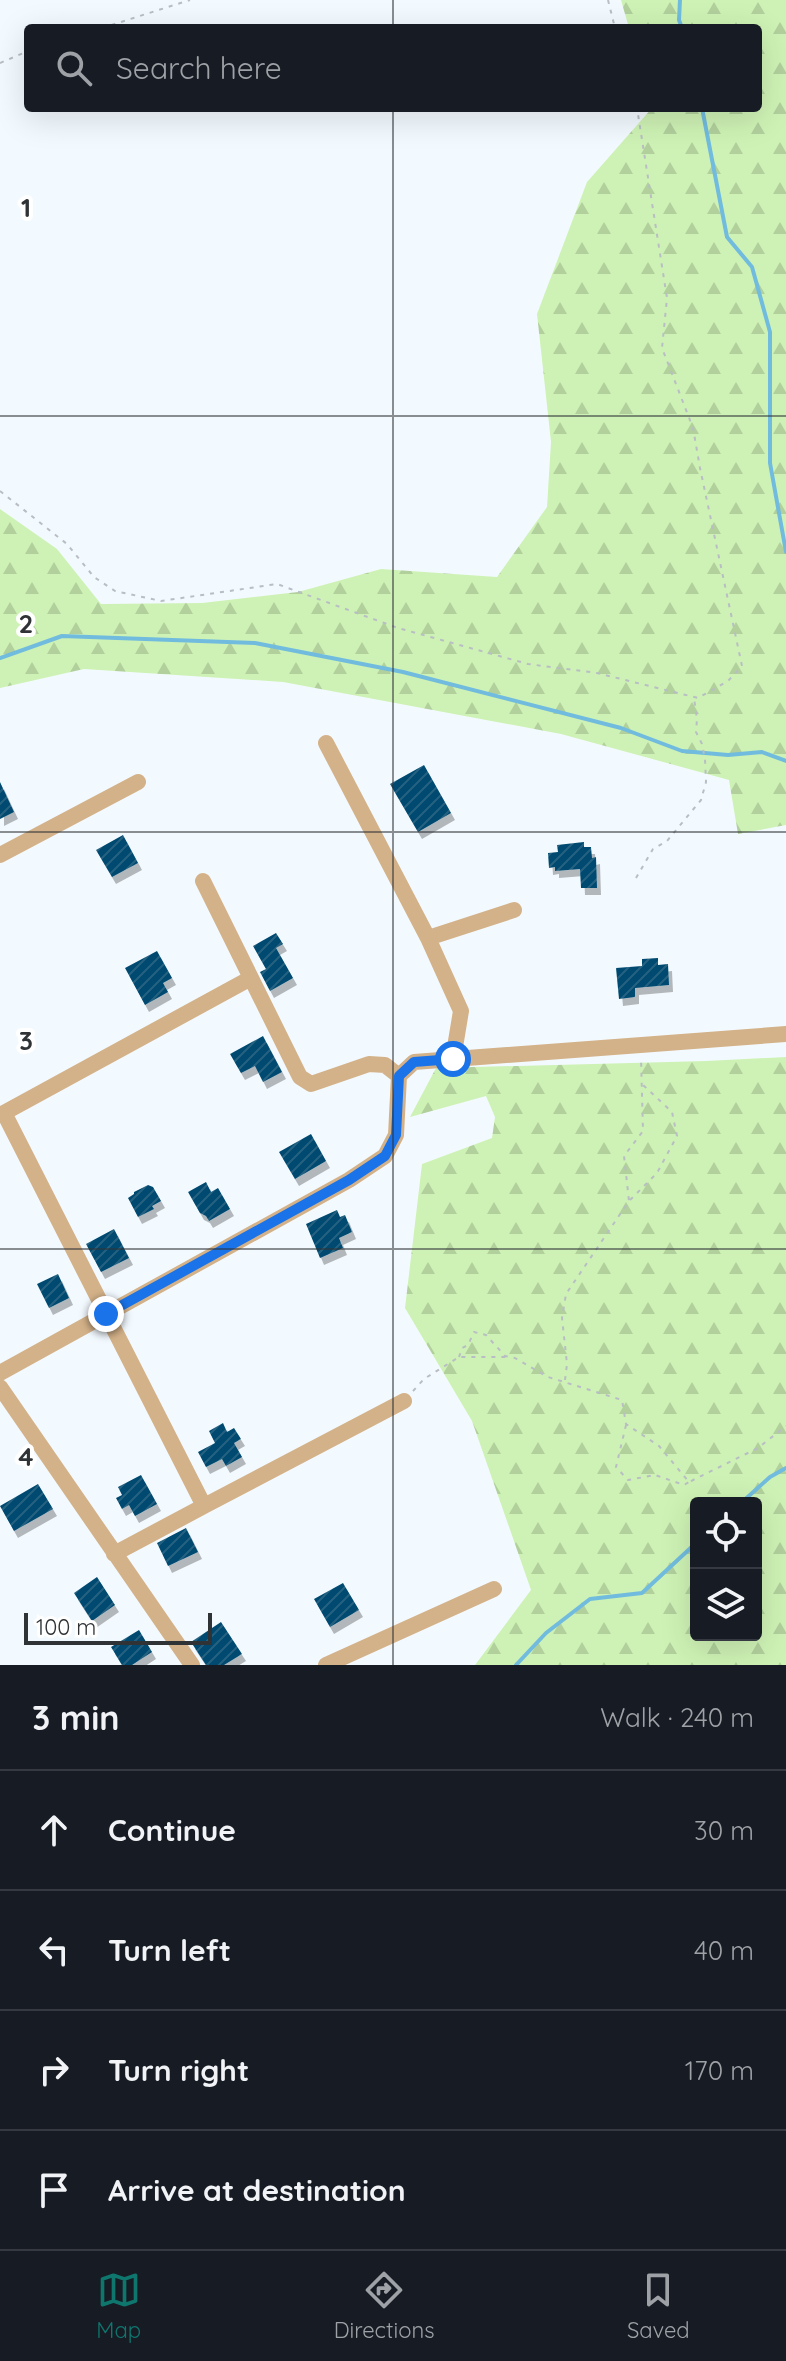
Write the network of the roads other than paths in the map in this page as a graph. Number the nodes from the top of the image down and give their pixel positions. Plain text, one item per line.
1 (326, 743) dead end
2 (138, 782) dead end
3 (0, 855) edge
4 (203, 881) dead end
5 (514, 910) dead end
6 (428, 938) junction
7 (251, 978) junction
8 (786, 1034) edge
9 (453, 1059) junction
10 (399, 1076) junction
11 (2, 1114) edge
12 (106, 1314) junction
13 (0, 1373) edge
14 (0, 1387) edge
15 (404, 1401) road end
16 (204, 1506) junction
17 (114, 1554) junction
18 (494, 1589) dead end
19 (192, 1665) edge
20 (326, 1665) edge

1 - 6 lane
2 - 3 lane
4 - 7 lane
5 - 6 lane
6 - 9 lane
7 - 10 lane
7 - 11 lane
8 - 9 lane
9 - 10 lane
10 - 12 lane
11 - 12 lane
12 - 13 lane
12 - 16 lane
14 - 17 lane
15 - 16 lane
16 - 17 lane
17 - 19 lane
18 - 20 lane

